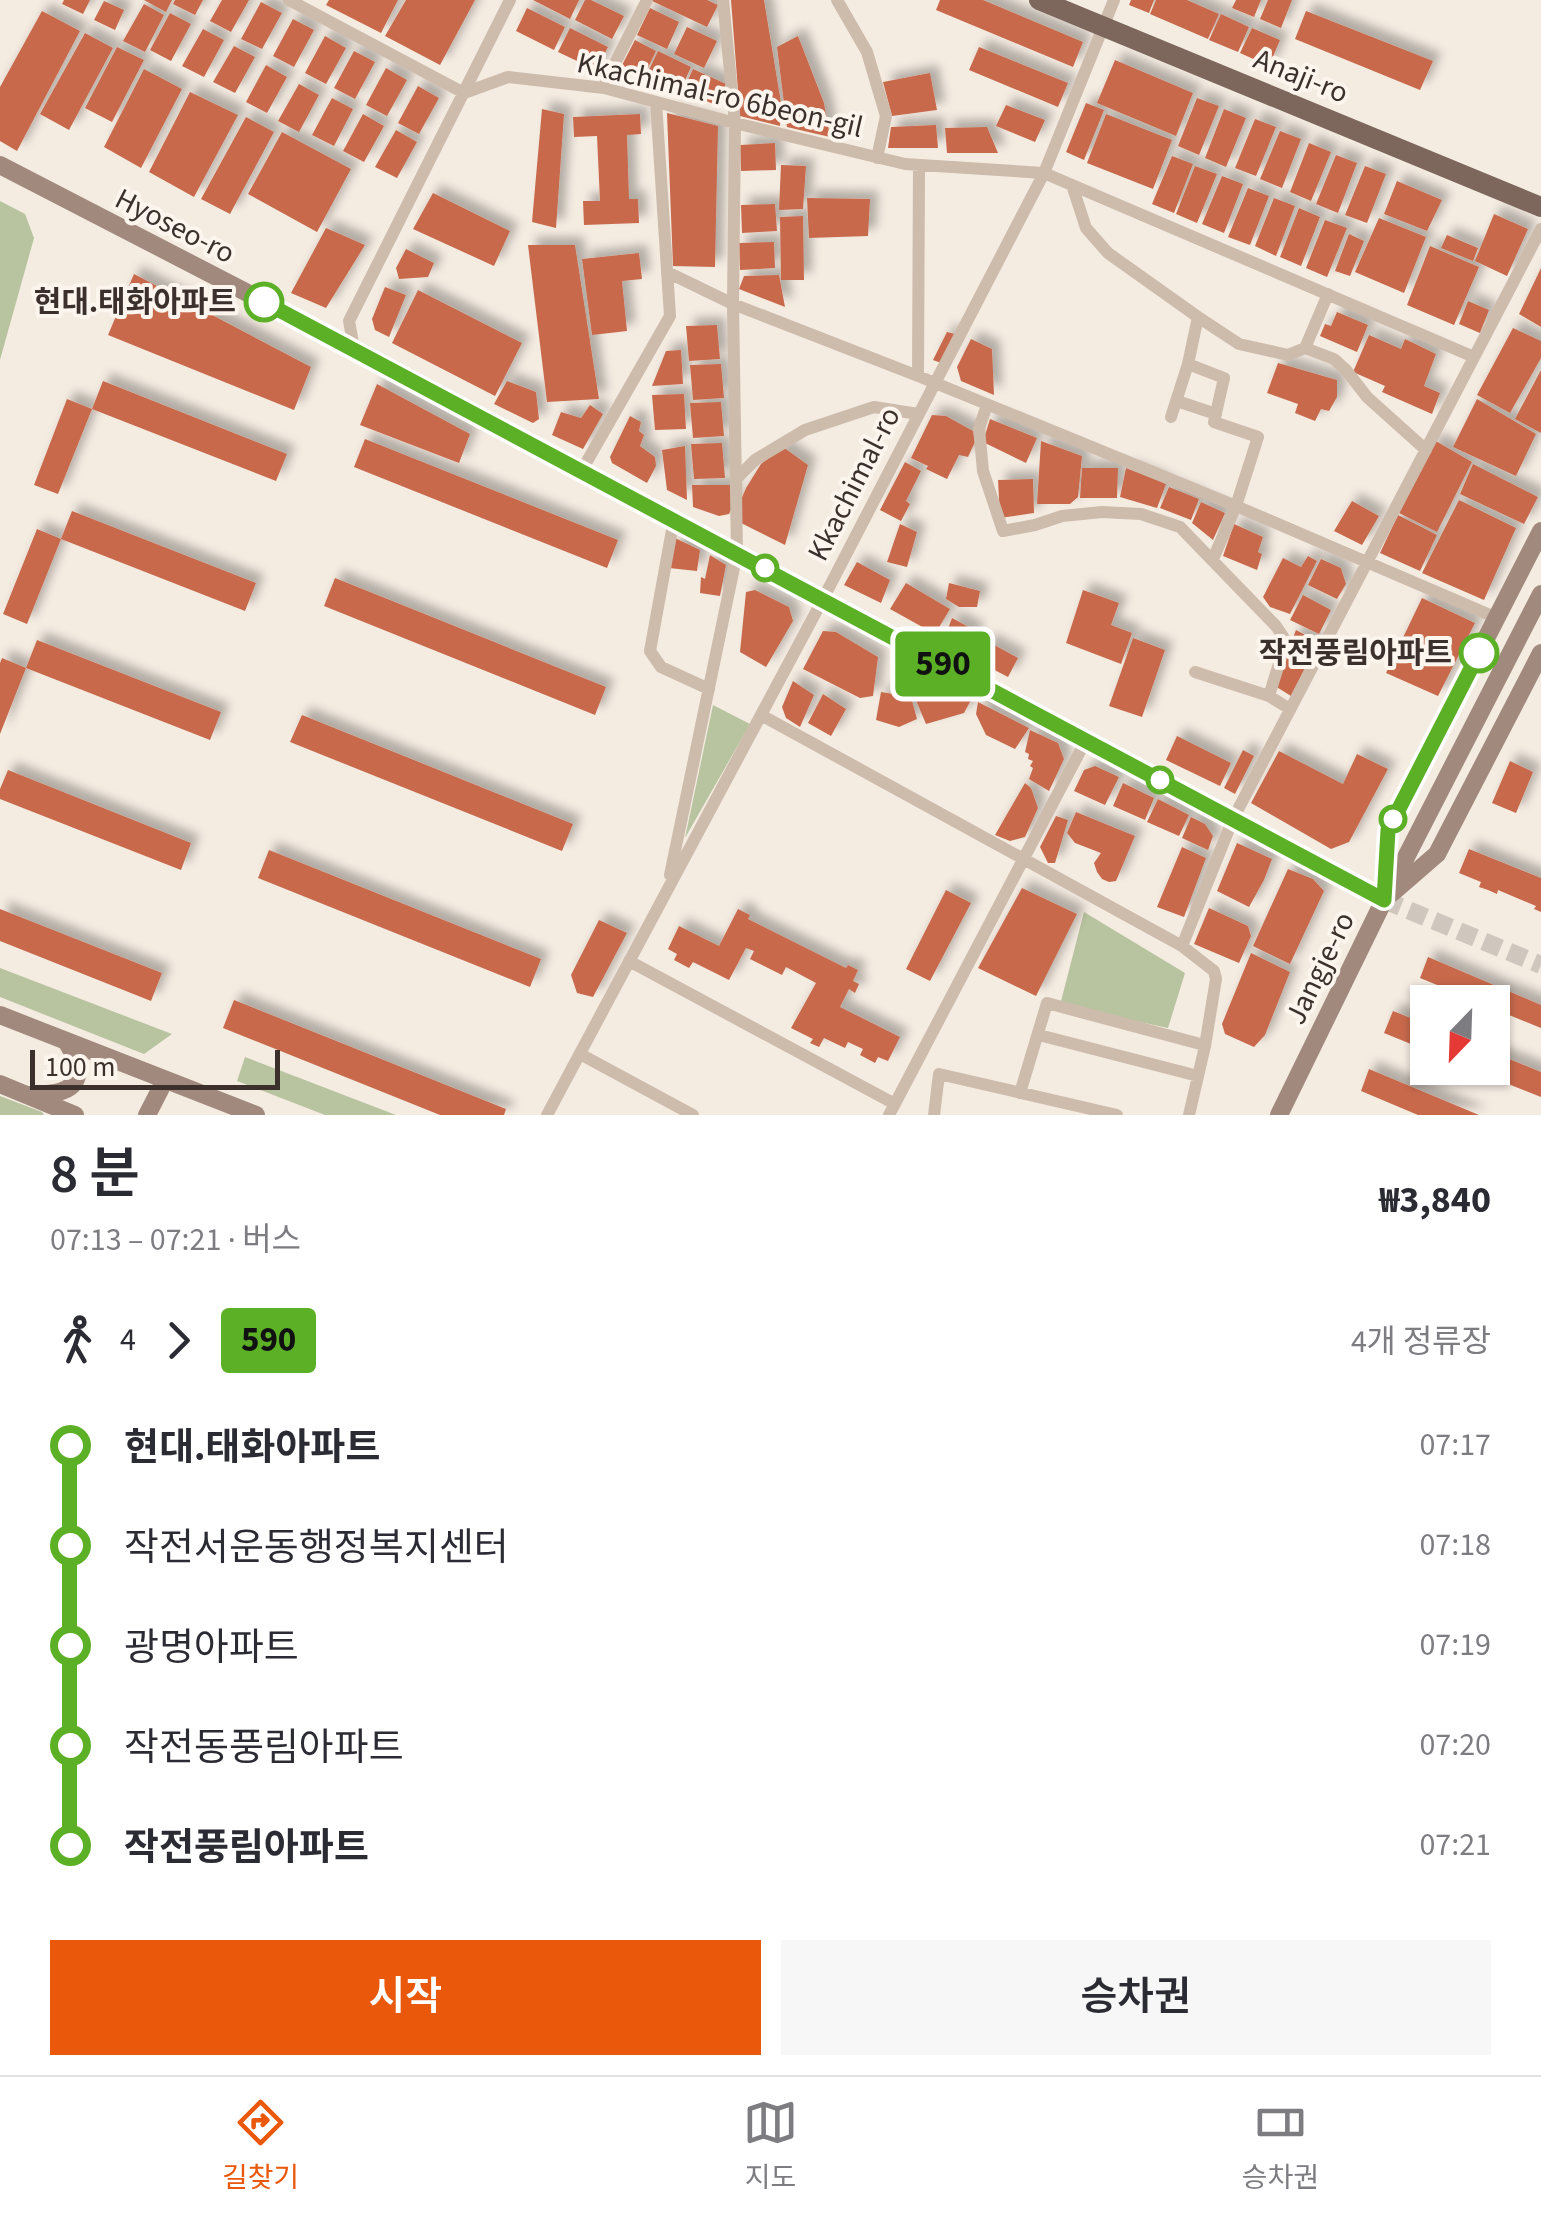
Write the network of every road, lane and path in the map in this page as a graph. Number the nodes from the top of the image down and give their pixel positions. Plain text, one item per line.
1 (289, 0) edge
2 (510, 0) edge
3 (647, 0) edge
4 (723, 0) edge
5 (837, 0) edge
6 (1039, 0) edge
7 (1114, 0) edge
8 (1104, 27) junction
9 (604, 88) junction
10 (464, 93) junction
11 (656, 102) junction
12 (735, 123) junction
13 (877, 158) junction
14 (0, 165) edge
15 (920, 166) junction
16 (1044, 173) junction
17 (1072, 186) junction
18 (1541, 207) edge
19 (1541, 229) edge
20 (668, 272) junction
21 (1328, 294) junction
22 (733, 304) junction
23 (1198, 317) junction
24 (354, 348) junction
25 (1304, 348) junction
26 (1474, 357) junction
27 (1188, 364) junction
28 (918, 376) junction
29 (934, 382) junction
30 (1177, 402) junction
31 (987, 404) junction
32 (918, 414) junction
33 (1216, 414) junction
34 (1170, 417) dead end
35 (1426, 450) junction
36 (582, 470) junction
37 (736, 479) junction
38 (1236, 506) junction
39 (674, 520) junction
40 (1541, 531) edge
41 (737, 553) junction
42 (1213, 559) junction
43 (1366, 564) junction
44 (1541, 594) edge
45 (823, 599) junction
46 (1496, 618) junction
47 (1541, 653) edge
48 (1195, 672) dead end
49 (709, 689) junction
50 (1269, 696) junction
51 (1290, 709) junction
52 (762, 715) junction
53 (1086, 740) junction
54 (1233, 819) junction
55 (1022, 859) junction
56 (667, 891) junction
57 (1384, 900) junction
58 (1182, 946) junction
59 (630, 961) junction
60 (0, 1015) edge
61 (1038, 1035) junction
62 (66, 1041) junction
63 (1204, 1045) junction
64 (580, 1054) junction
65 (1198, 1076) junction
66 (165, 1080) junction
67 (0, 1084) edge
68 (1020, 1093) junction
69 (28, 1095) junction
70 (892, 1109) edge
71 (72, 1114) edge
72 (147, 1115) edge
73 (256, 1115) edge
74 (547, 1115) edge
75 (693, 1115) edge
76 (934, 1115) edge
77 (1117, 1115) edge
78 (1189, 1115) edge
79 (1280, 1115) edge

1 - 10 street
2 - 10 street
3 - 9 street
4 - 12 street
5 - 13 street
6 - 8 main road, Anaji-ro
7 - 8 street, Kkachimal-ro
8 - 16 street, Kkachimal-ro
8 - 18 main road, Anaji-ro
9 - 10 street, Kkachimal-ro 6beon-gil
9 - 11 street, Kkachimal-ro 6beon-gil
10 - 24 street
11 - 12 street, Kkachimal-ro 6beon-gil
11 - 20 street
12 - 13 street, Kkachimal-ro 6beon-gil
12 - 22 street
13 - 15 street, Kkachimal-ro 6beon-gil
14 - 24 main road, Hyoseo-ro
15 - 16 street, Kkachimal-ro 6beon-gil
15 - 28 street
16 - 17 street
16 - 29 street, Kkachimal-ro
17 - 21 street
17 - 23 street
19 - 26 street
20 - 22 street
20 - 36 street
21 - 25 street
21 - 26 street
22 - 28 street
22 - 37 street
23 - 25 street
23 - 27 street
24 - 36 main road, Hyoseo-ro
25 - 35 street
26 - 35 street
27 - 30 street
27 - 33 street
28 - 29 street
29 - 31 street
29 - 32 street, Kkachimal-ro
30 - 33 street
30 - 34 street
31 - 38 street
31 - 42 street
32 - 37 street
32 - 45 street, Kkachimal-ro
33 - 38 street
35 - 43 street
36 - 39 main road, Hyoseo-ro
37 - 41 street
38 - 42 street
38 - 43 street
39 - 41 main road, Hyoseo-ro
39 - 49 street
40 - 46 main road
41 - 45 main road, Hyoseo-ro
41 - 49 street
42 - 50 street
43 - 46 street
43 - 51 street
44 - 57 main road, Jangje-ro
45 - 52 street, Kkachimal-ro
45 - 53 main road, Hyoseo-ro
46 - 57 main road
47 - 57 main road
48 - 50 street
49 - 56 street
50 - 51 street
51 - 54 street
52 - 55 street
52 - 56 street, Kkachimal-ro
53 - 54 main road, Hyoseo-ro
53 - 55 street
54 - 57 main road, Hyoseo-ro
54 - 58 street
55 - 58 street
55 - 70 street
56 - 59 street, Kkachimal-ro
57 - 79 main road, Jangje-ro
58 - 63 street
59 - 64 street, Kkachimal-ro
59 - 70 street
60 - 62 main road
61 - 63 street
61 - 65 street
61 - 68 street
62 - 66 main road
62 - 69 main road
63 - 65 street
64 - 74 street, Kkachimal-ro
64 - 75 street
65 - 78 street
66 - 72 main road
66 - 73 main road
67 - 69 main road
68 - 76 street
68 - 77 street
69 - 71 main road

